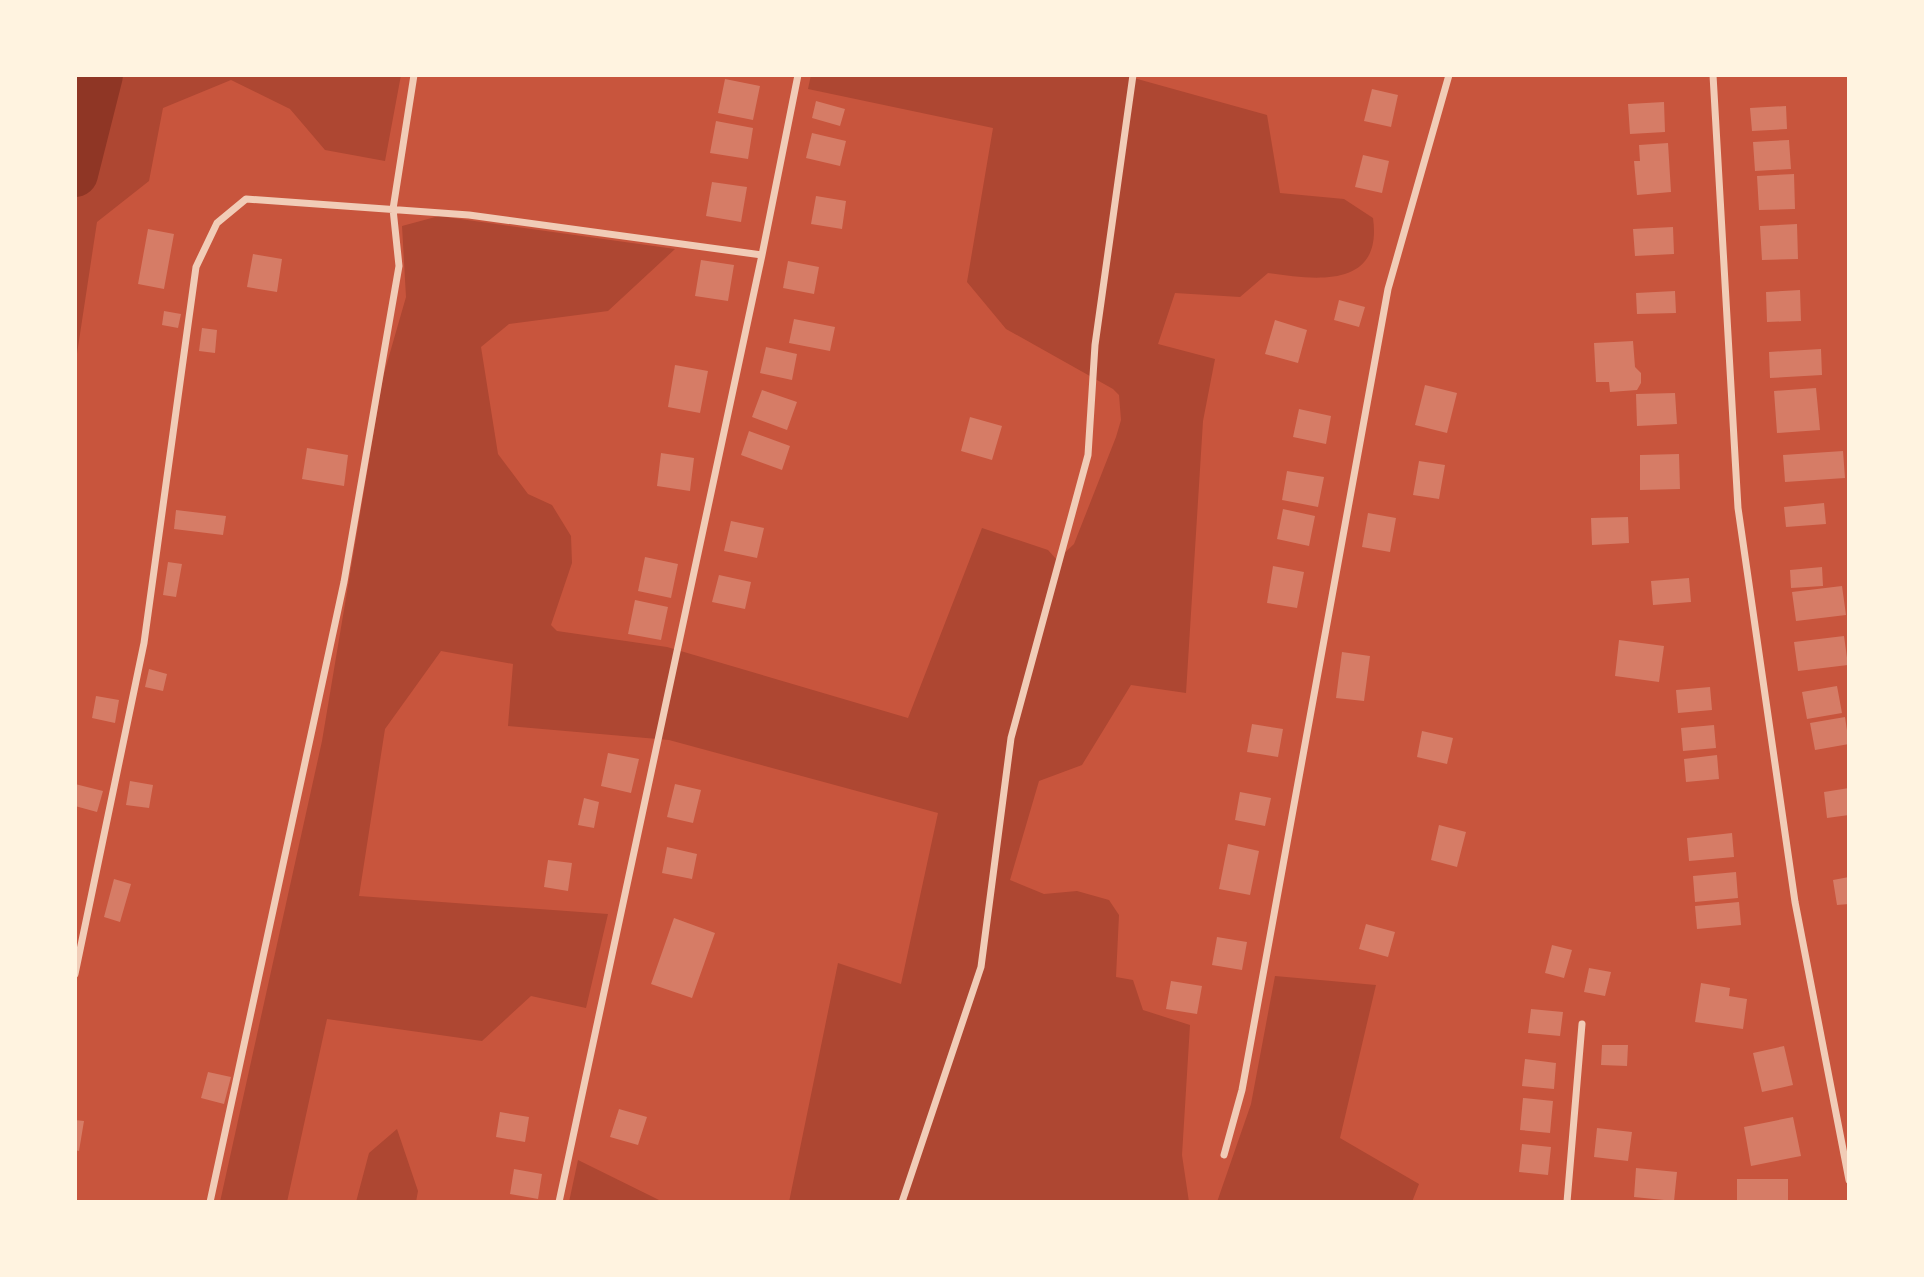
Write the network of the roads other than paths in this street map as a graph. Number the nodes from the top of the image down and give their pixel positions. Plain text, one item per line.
1 (414, 75) edge
2 (798, 75) edge
3 (1133, 75) edge
4 (1449, 75) edge
5 (1713, 75) edge
6 (393, 209) junction
7 (762, 255) junction
8 (75, 974) edge
9 (1582, 1024) dead end
10 (1224, 1155) dead end
11 (1849, 1180) edge
12 (211, 1202) edge
13 (559, 1202) edge
14 (902, 1202) edge
15 (1567, 1202) edge

1 - 6 street
2 - 7 street
3 - 14 street
4 - 10 street
5 - 11 street
6 - 7 street
6 - 8 street
6 - 12 street
7 - 13 street
9 - 15 street

